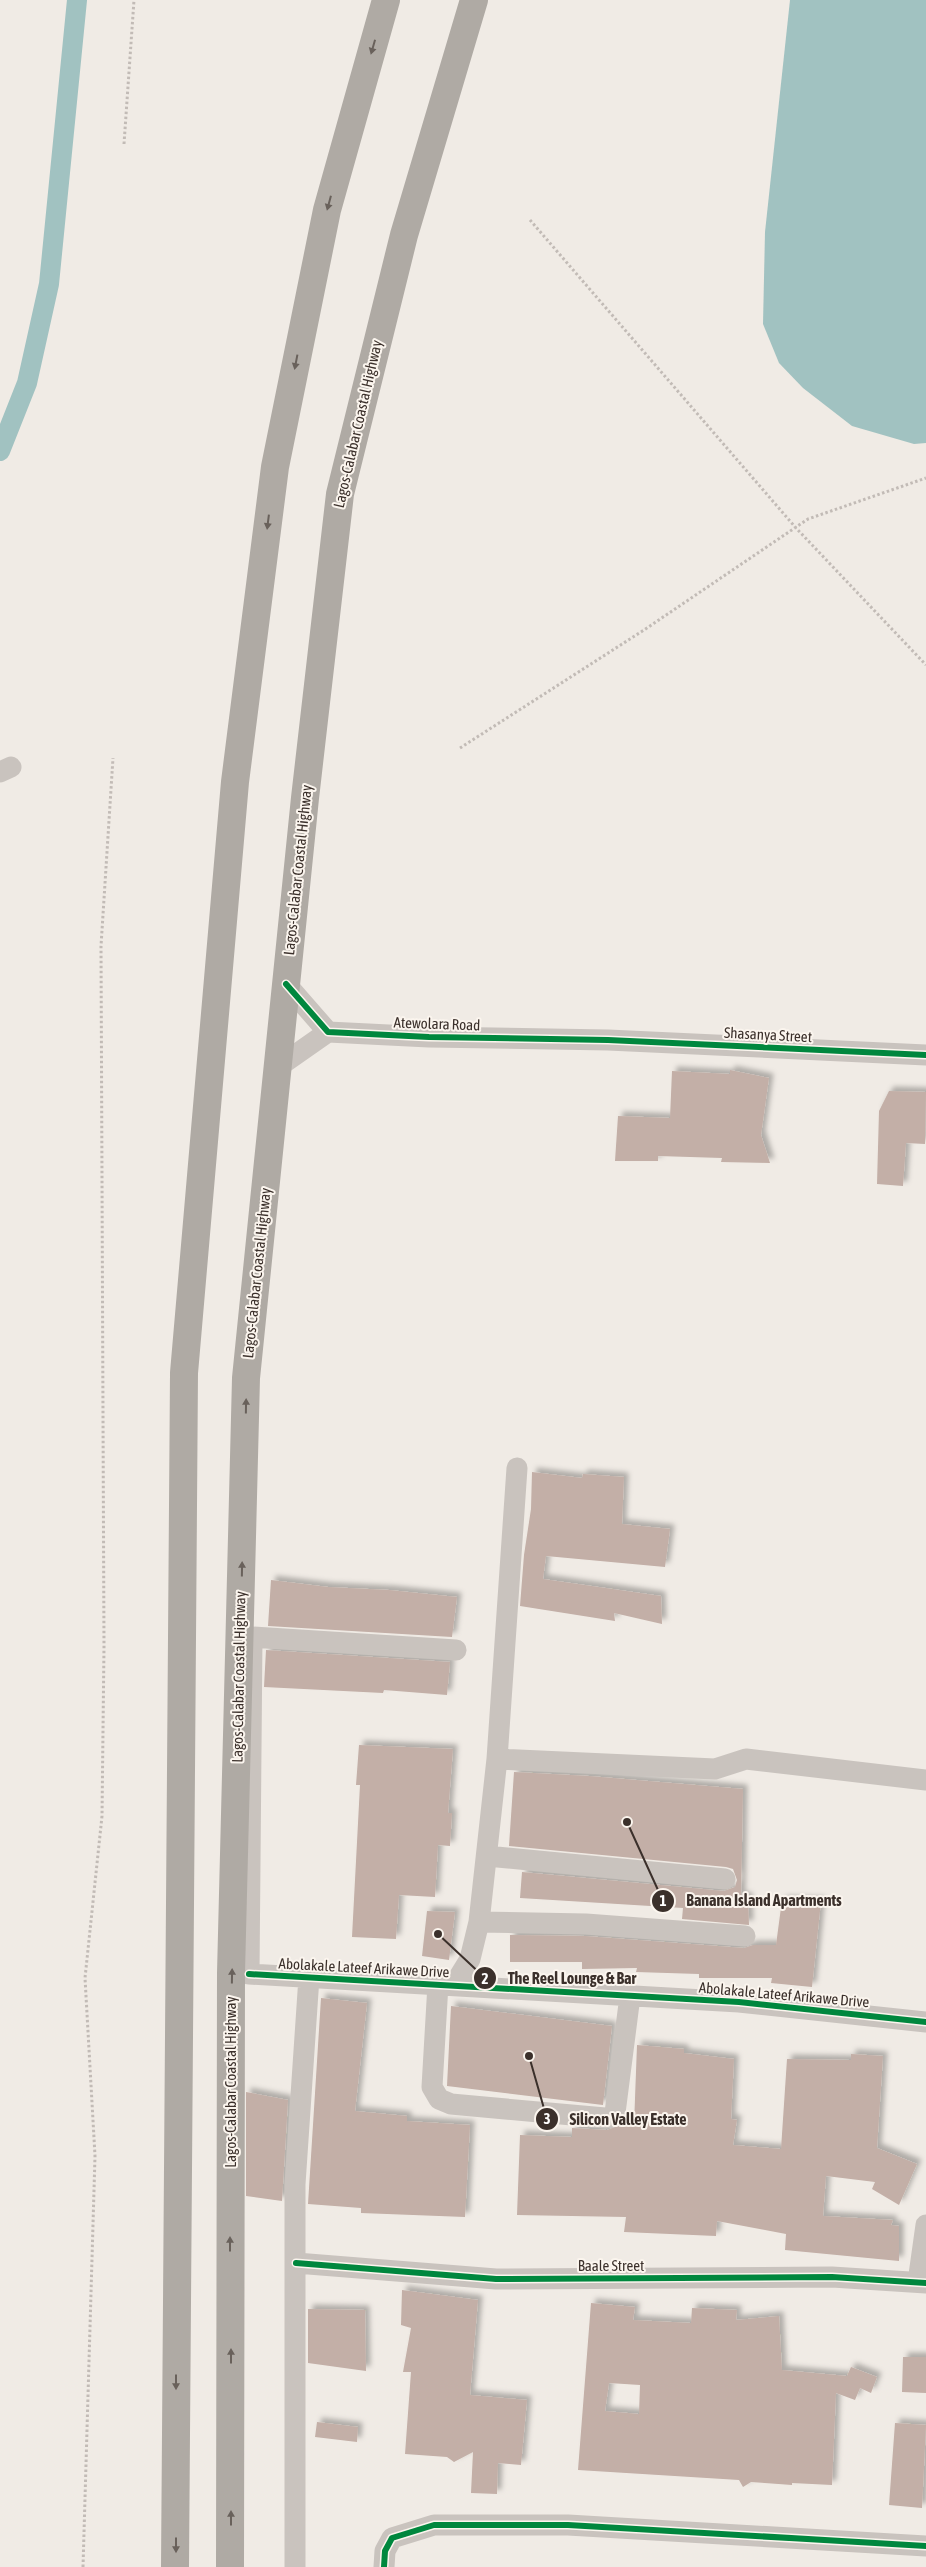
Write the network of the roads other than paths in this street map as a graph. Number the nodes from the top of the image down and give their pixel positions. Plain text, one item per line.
1 (386, 0) edge
2 (474, 0) edge
3 (286, 984) junction
4 (328, 1032) junction
5 (608, 1040) joint
6 (926, 1055) edge
7 (278, 1067) junction
8 (517, 1468) dead end
9 (456, 1650) dead end
10 (497, 1760) junction
11 (926, 1780) edge
12 (486, 1856) junction
13 (725, 1879) dead end
14 (479, 1922) junction
15 (745, 1936) dead end
16 (309, 1977) junction
17 (446, 1985) junction
18 (630, 1996) junction
19 (926, 2022) edge
20 (926, 2225) edge
21 (296, 2263) junction
22 (922, 2283) edge
23 (926, 2546) edge
24 (175, 2567) edge
25 (230, 2567) edge
26 (295, 2567) edge
27 (384, 2567) edge

1 -> 24 highway
2 - 3 highway, Lagos-Calabar Coastal Highway
3 - 4 street
3 - 7 highway, Lagos-Calabar Coastal Highway
4 - 5 street, Atewolara Road
4 - 7 street
5 - 6 street, Shasanya Street
25 -> 7 highway, Lagos-Calabar Coastal Highway
8 - 10 street
9 - 16 street, Abolakale Lateef Arikawe Drive
10 - 11 street
10 - 12 street
12 - 13 street
12 - 14 street
14 - 15 street
14 - 17 street
16 - 17 street, Abolakale Lateef Arikawe Drive
16 - 21 street
17 - 18 street, Abolakale Lateef Arikawe Drive
17 - 18 street
18 - 19 street, Abolakale Lateef Arikawe Drive
20 - 22 street
21 - 22 street, Baale Street
21 - 26 street
23 - 27 street

